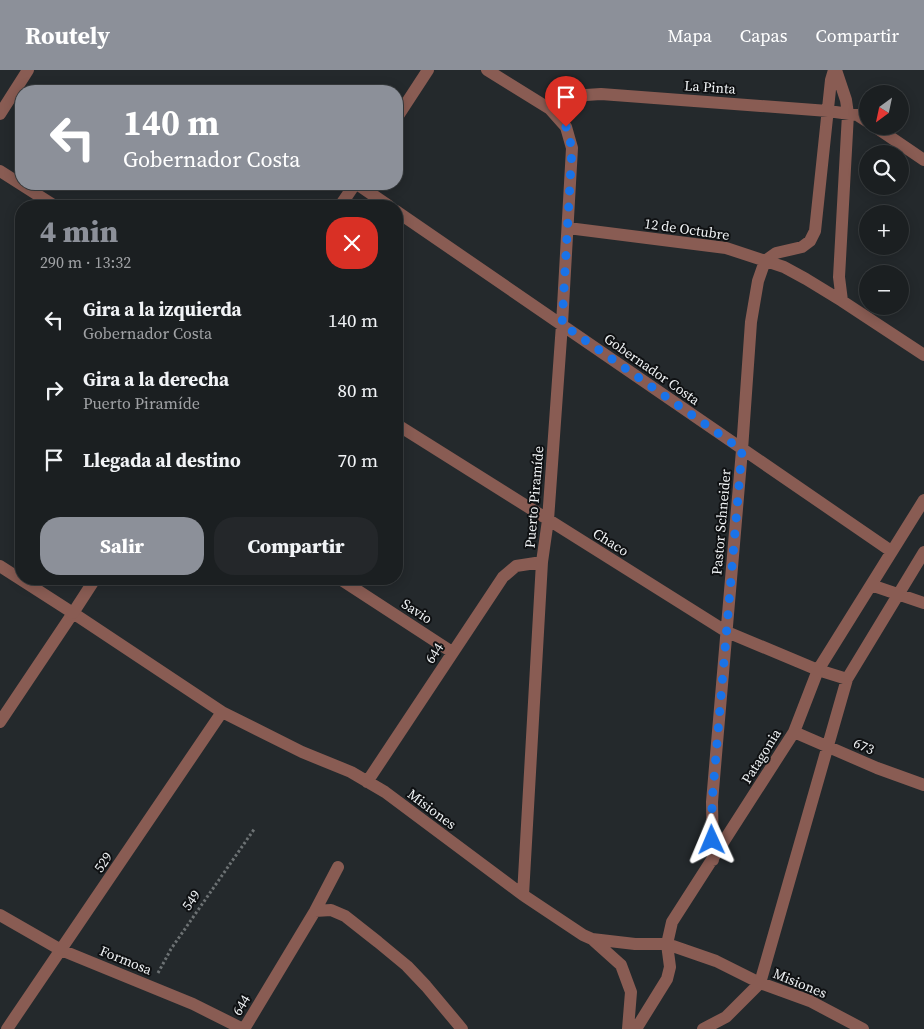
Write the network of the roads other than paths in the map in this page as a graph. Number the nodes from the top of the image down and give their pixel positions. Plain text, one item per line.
1 (28, 70) edge
2 (428, 70) edge
3 (487, 70) edge
4 (835, 70) edge
5 (18, 85) edge
6 (15, 90) edge
7 (403, 108) edge
8 (550, 108) junction
9 (828, 111) junction
10 (0, 114) edge
11 (848, 114) junction
12 (859, 116) edge
13 (887, 135) edge
14 (924, 160) edge
15 (0, 171) edge
16 (15, 181) edge
17 (30, 190) edge
18 (365, 190) edge
19 (46, 200) edge
20 (380, 200) edge
21 (403, 216) edge
22 (568, 228) junction
23 (765, 262) junction
24 (842, 301) junction
25 (562, 324) junction
26 (924, 355) edge
27 (403, 428) edge
28 (742, 450) junction
29 (924, 500) edge
30 (548, 520) junction
31 (891, 551) junction
32 (924, 552) edge
33 (542, 562) junction
34 (0, 566) edge
35 (15, 576) edge
36 (871, 584) junction
37 (30, 585) edge
38 (91, 585) edge
39 (349, 585) edge
40 (899, 594) junction
41 (924, 603) edge
42 (73, 613) junction
43 (727, 632) junction
44 (452, 652) junction
45 (818, 670) junction
46 (847, 679) junction
47 (222, 712) junction
48 (0, 722) edge
49 (794, 732) junction
50 (829, 747) junction
51 (368, 782) junction
52 (924, 785) edge
53 (713, 860) junction
54 (338, 867) dead end
55 (523, 895) junction
56 (315, 911) junction
57 (0, 915) edge
58 (592, 939) junction
59 (667, 944) junction
60 (61, 950) junction
61 (760, 983) junction
62 (7, 1029) edge
63 (244, 1029) edge
64 (462, 1029) edge
65 (628, 1029) edge
66 (636, 1029) edge
67 (704, 1029) edge
68 (863, 1029) edge

1 - 5 street
2 - 7 street
3 - 8 street
4 - 9 street
4 - 11 street
6 - 10 street
8 - 9 street, La Pinta
8 - 22 street, Puerto Piramíde
9 - 11 street, La Pinta
9 - 23 street
11 - 12 street, La Pinta
11 - 24 street
13 - 14 street
15 - 16 street
17 - 19 street
18 - 20 street
21 - 25 street, Gobernador Costa
22 - 23 street, 12 de Octubre
22 - 25 street, Puerto Piramíde
23 - 24 street, 12 de Octubre
23 - 28 street, Pastor Schneider
24 - 26 street, 12 de Octubre
25 - 28 street, Gobernador Costa
25 - 30 street, Puerto Piramíde
27 - 30 street, Chaco
28 - 31 street, Gobernador Costa
28 - 43 street, Pastor Schneider
29 - 31 street, Patagonia
30 - 33 street, Puerto Piramíde
30 - 43 street, Chaco
31 - 36 street, Patagonia
32 - 40 street
33 - 44 street, 644
33 - 55 street, Puerto Piramíde
34 - 35 street, Misiones
36 - 40 street
36 - 45 street, Patagonia
37 - 42 street, Misiones
38 - 42 street
39 - 44 street, Savio
40 - 41 street
40 - 46 street
42 - 47 street, Misiones
42 - 48 street
43 - 45 street, Chaco
43 - 53 street, Pastor Schneider
44 - 51 street, 644
45 - 46 street, Chaco
45 - 49 street, Patagonia
46 - 50 street
47 - 51 street, Misiones
47 - 60 street, 529
49 - 50 street, 673
49 - 53 street, Patagonia
50 - 52 street, 673
50 - 61 street
51 - 55 street, Misiones
53 - 59 street, Patagonia
54 - 56 street, 644
55 - 58 street, Misiones
56 - 63 street, 644
56 - 64 street
57 - 60 street, Formosa
58 - 59 street, Misiones
58 - 65 street
59 - 61 street, Misiones
59 - 66 street, Patagonia
60 - 62 street, 529
60 - 63 street, Formosa
61 - 67 street
61 - 68 street, Misiones

